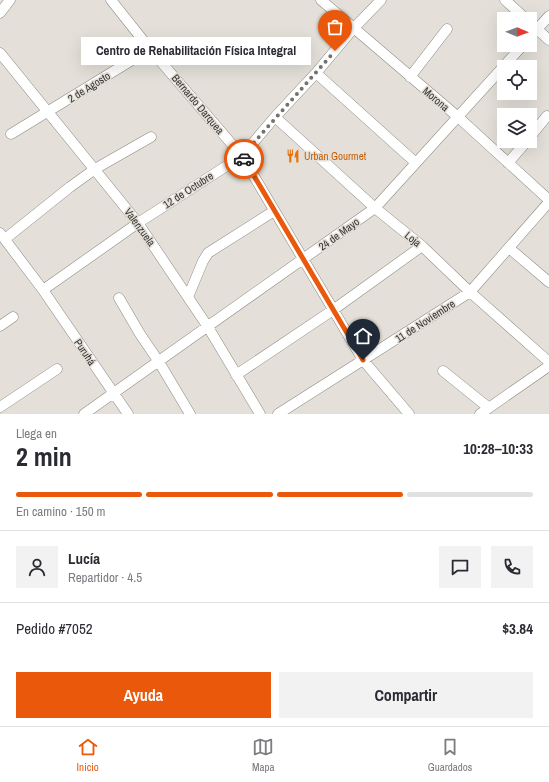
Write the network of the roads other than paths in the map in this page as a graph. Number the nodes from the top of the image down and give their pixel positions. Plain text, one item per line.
1 (10, 0) edge
2 (111, 0) edge
3 (321, 0) edge
4 (381, 0) edge
5 (505, 0) edge
6 (518, 12) edge
7 (0, 13) edge
8 (549, 16) edge
9 (537, 24) edge
10 (353, 29) junction
11 (448, 29) dead end
12 (537, 29) edge
13 (549, 40) edge
14 (150, 49) junction
15 (517, 52) edge
16 (0, 53) edge
17 (316, 73) junction
18 (410, 77) junction
19 (48, 112) junction
20 (275, 116) junction
21 (547, 116) dead end
22 (458, 117) junction
23 (537, 128) edge
24 (12, 134) dead end
25 (151, 137) dead end
26 (521, 148) edge
27 (242, 156) junction
28 (416, 163) junction
29 (508, 163) junction
30 (95, 169) junction
31 (549, 201) edge
32 (375, 208) junction
33 (274, 211) junction
34 (138, 223) junction
35 (2, 236) edge
36 (422, 246) junction
37 (509, 248) junction
38 (303, 260) junction
39 (549, 282) edge
40 (42, 290) junction
41 (470, 292) junction
42 (188, 297) junction
43 (119, 298) dead end
44 (333, 310) junction
45 (13, 317) dead end
46 (0, 326) edge
47 (208, 327) junction
48 (363, 360) junction
49 (159, 362) junction
50 (549, 362) edge
51 (549, 366) edge
52 (57, 369) dead end
53 (443, 371) dead end
54 (236, 375) junction
55 (113, 393) junction
56 (0, 407) edge
57 (489, 408) junction
58 (84, 414) edge
59 (128, 414) edge
60 (190, 414) edge
61 (260, 414) edge
62 (278, 414) edge
63 (409, 414) edge
64 (480, 414) edge

1 - 7 street
2 - 14 street, Bernardo Darquea
3 - 10 street, Morona
4 - 10 street, 12 de Octubre
5 - 6 street
8 - 9 street
10 - 17 street, 12 de Octubre
10 - 18 street, Morona
11 - 18 street
12 - 13 street
14 - 19 street, 2 de Agosto
14 - 27 street, Bernardo Darquea
15 - 22 street, 24 de Mayo
16 - 19 street, Valenzuela
17 - 20 street, 12 de Octubre
17 - 28 street
18 - 22 street, Morona
19 - 24 street, 2 de Agosto
19 - 30 street, Valenzuela
20 - 27 street, 12 de Octubre
20 - 32 street, Loja
21 - 23 street
22 - 28 street, 24 de Mayo
22 - 29 street, Morona
25 - 30 street
26 - 29 street
27 - 33 street, Bernardo Darquea
27 - 34 street, 12 de Octubre
28 - 32 street, 24 de Mayo
29 - 31 street, Morona
30 - 34 street, Valenzuela
30 - 35 street
31 - 37 street, 11 de Noviembre
32 - 36 street, Loja
32 - 38 street, 24 de Mayo
33 - 38 street, Bernardo Darquea
33 - 42 street
34 - 40 street, 12 de Octubre
34 - 42 street, Valenzuela
35 - 40 street, Puruhá
36 - 41 street, Loja
36 - 44 street
37 - 39 street
37 - 41 street, 11 de Noviembre
38 - 44 street, Bernardo Darquea
38 - 47 street, 24 de Mayo
40 - 55 street, Puruhá
41 - 48 street, 11 de Noviembre
41 - 50 street, Loja
42 - 47 street, Valenzuela
43 - 49 street
44 - 48 street, Bernardo Darquea
44 - 54 street
45 - 46 street
47 - 49 street, 24 de Mayo
47 - 54 street, Valenzuela
48 - 62 street, 11 de Noviembre
48 - 63 street, Bernardo Darquea
49 - 55 street, 24 de Mayo
49 - 60 street
51 - 57 street
52 - 56 street
53 - 57 street
54 - 61 street, Valenzuela
55 - 58 street, 24 de Mayo
55 - 59 street, Puruhá
57 - 64 street

